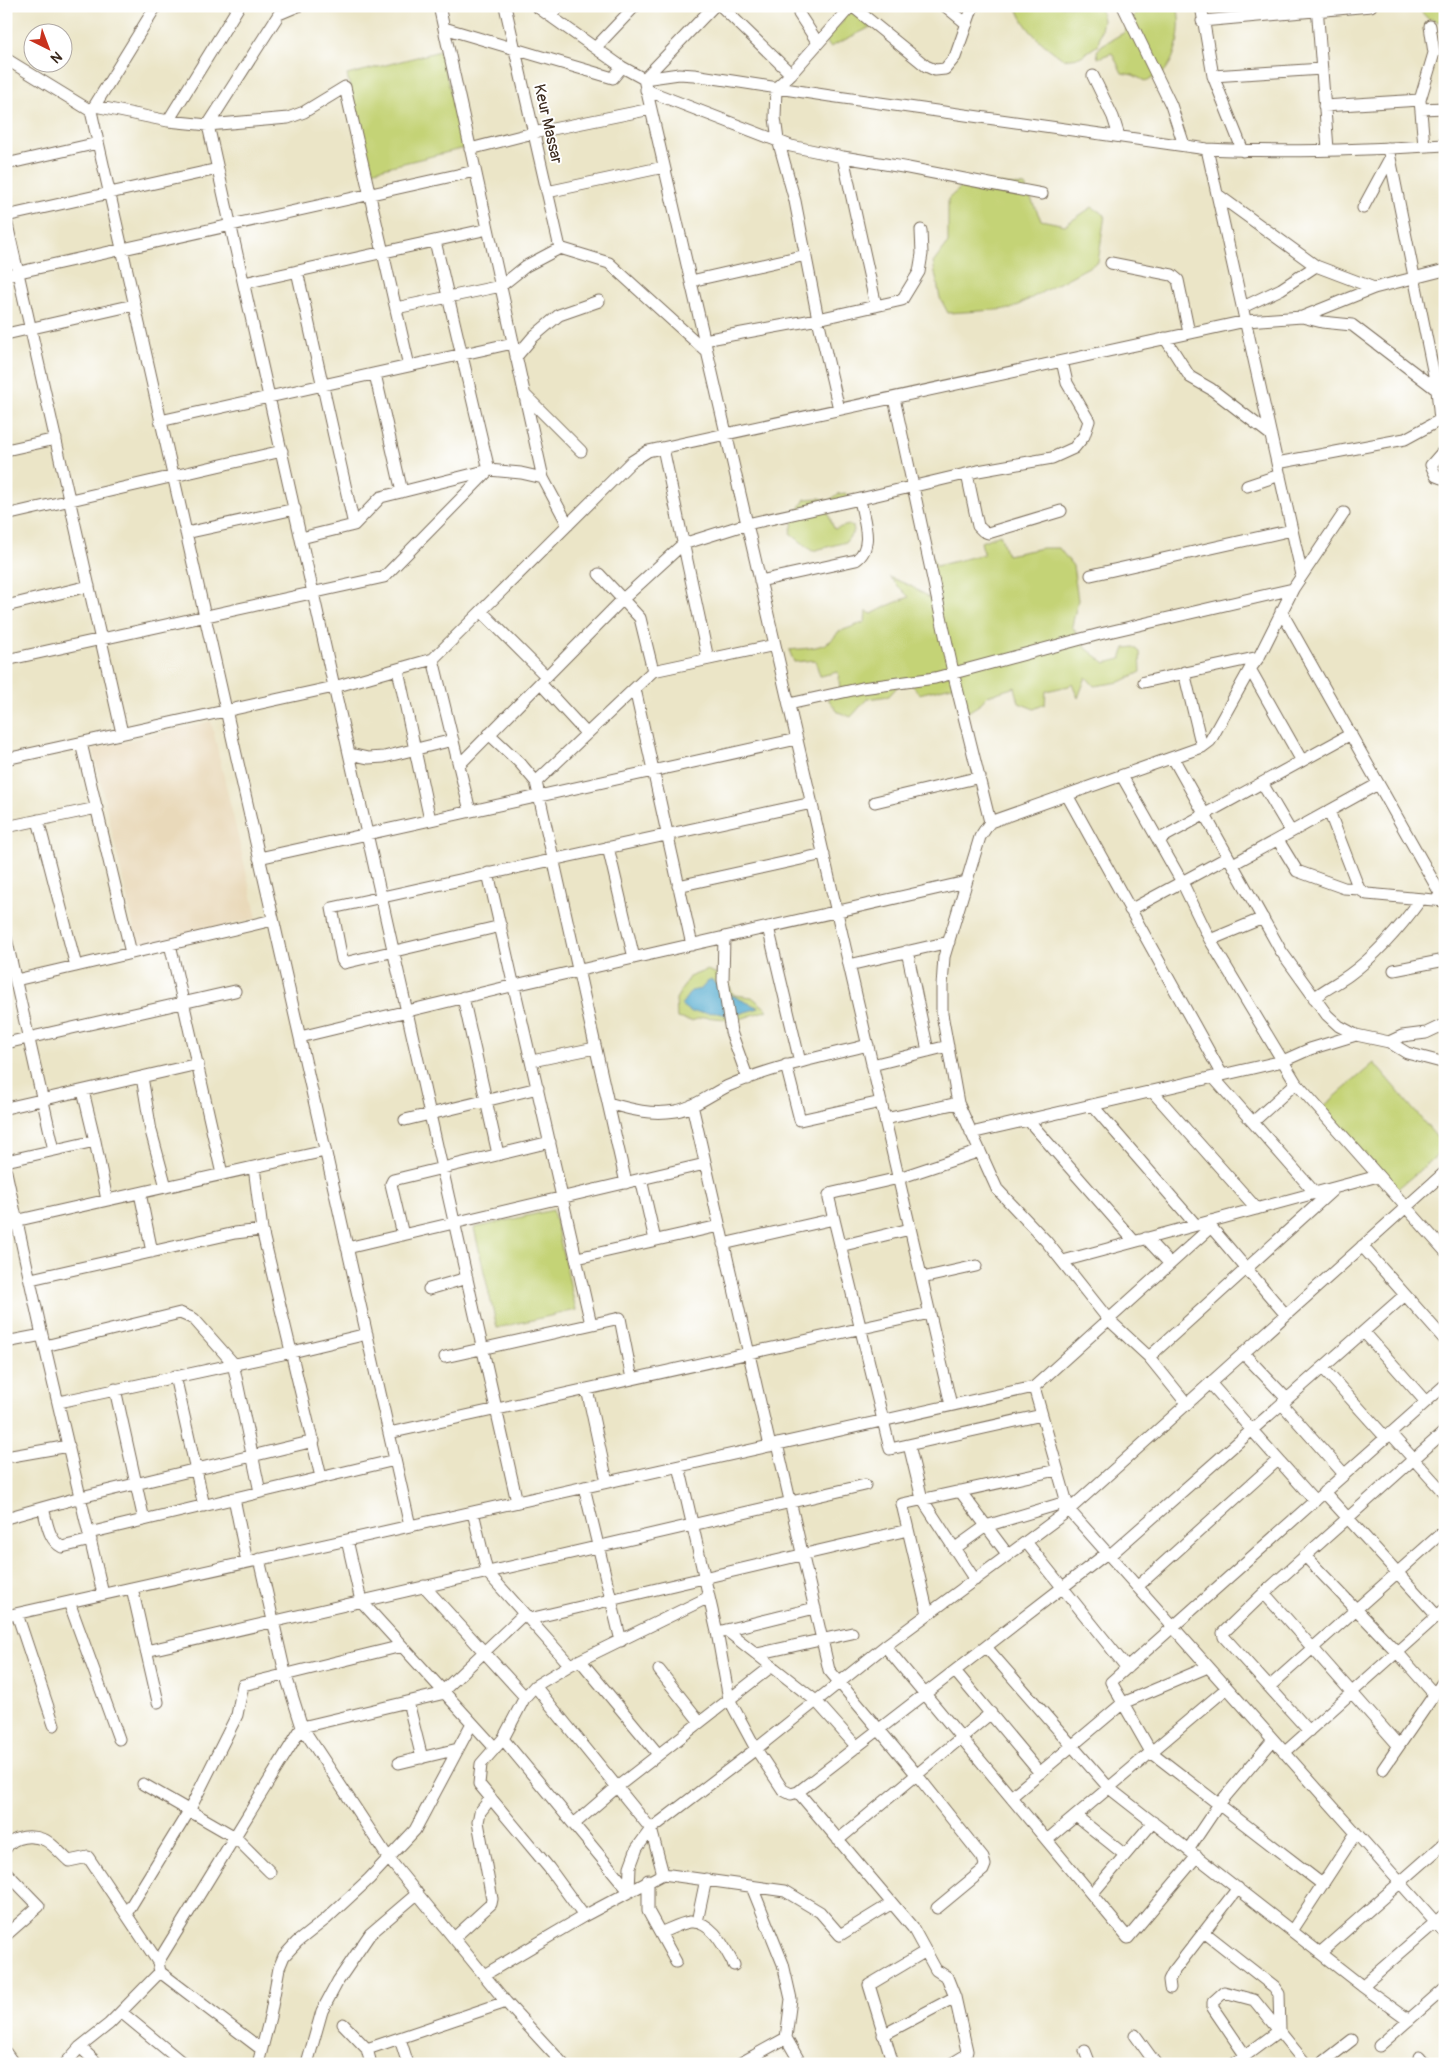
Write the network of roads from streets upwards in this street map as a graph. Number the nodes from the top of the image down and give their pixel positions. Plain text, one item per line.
1 (156, 6) edge
2 (239, 6) edge
3 (298, 6) edge
4 (439, 6) edge
5 (505, 6) edge
6 (536, 6) edge
7 (560, 6) edge
8 (635, 6) edge
9 (714, 6) edge
10 (721, 6) edge
11 (851, 6) edge
12 (945, 6) edge
13 (973, 6) edge
14 (1123, 6) edge
15 (1201, 6) edge
16 (1371, 6) edge
17 (1317, 8) edge
18 (275, 10) edge
19 (799, 14) dead end
20 (550, 16) junction
21 (1202, 21) junction
22 (967, 24) junction
23 (1430, 26) dead end
24 (444, 28) junction
25 (818, 43) junction
26 (596, 47) junction
27 (514, 49) junction
28 (6, 59) edge
29 (622, 67) junction
30 (1322, 69) junction
31 (791, 74) junction
32 (1093, 76) dead end
33 (1213, 76) junction
34 (644, 78) junction
35 (776, 88) junction
36 (646, 90) junction
37 (1420, 104) junction
38 (1324, 106) junction
39 (1445, 108) edge
40 (93, 109) junction
41 (651, 109) junction
42 (168, 121) junction
43 (208, 125) junction
44 (533, 133) junction
45 (1119, 136) junction
46 (778, 140) junction
47 (98, 143) junction
48 (1445, 144) edge
49 (1184, 146) junction
50 (1424, 146) junction
51 (470, 149) junction
52 (1208, 149) junction
53 (1328, 149) junction
54 (1243, 151) junction
55 (1389, 153) junction
56 (843, 157) junction
57 (6, 164) edge
58 (664, 167) junction
59 (218, 169) junction
60 (475, 171) junction
61 (547, 192) junction
62 (109, 193) junction
63 (370, 194) junction
64 (1042, 194) dead end
65 (1218, 194) junction
66 (1363, 208) dead end
67 (6, 216) edge
68 (6, 220) edge
69 (231, 225) junction
70 (488, 229) junction
71 (921, 230) dead end
72 (435, 241) junction
73 (560, 248) junction
74 (122, 249) junction
75 (383, 252) junction
76 (806, 255) junction
77 (1111, 263) dead end
78 (1316, 266) junction
79 (1445, 270) edge
80 (18, 272) junction
81 (297, 272) junction
82 (6, 274) edge
83 (1414, 278) junction
84 (691, 281) junction
85 (244, 284) junction
86 (501, 286) junction
87 (1374, 288) junction
88 (448, 297) junction
89 (598, 301) dead end
90 (134, 305) junction
91 (876, 306) junction
92 (1242, 307) junction
93 (396, 308) junction
94 (1302, 316) junction
95 (818, 320) junction
96 (1246, 320) junction
97 (31, 328) junction
98 (1189, 333) junction
99 (6, 334) edge
100 (1165, 338) junction
101 (704, 340) junction
102 (513, 343) junction
103 (707, 352) junction
104 (462, 354) junction
105 (516, 357) junction
106 (1062, 361) junction
107 (409, 366) junction
108 (375, 374) junction
109 (323, 385) junction
110 (1441, 390) edge
111 (525, 395) junction
112 (270, 397) junction
113 (894, 398) junction
114 (839, 409) junction
115 (160, 422) junction
116 (1442, 422) edge
117 (726, 434) junction
118 (1271, 435) junction
119 (56, 439) junction
120 (663, 448) junction
121 (1445, 449) edge
122 (6, 450) edge
123 (282, 451) junction
124 (581, 451) dead end
125 (1279, 469) junction
126 (489, 470) junction
127 (967, 474) junction
128 (173, 476) junction
129 (1445, 477) edge
130 (543, 478) junction
131 (1247, 486) dead end
132 (912, 487) junction
133 (402, 492) junction
134 (70, 500) junction
135 (860, 500) junction
136 (295, 509) junction
137 (1061, 510) dead end
138 (1344, 513) dead end
139 (6, 515) edge
140 (568, 524) junction
141 (747, 524) junction
142 (354, 525) junction
143 (1292, 530) junction
144 (186, 533) junction
145 (301, 538) junction
146 (683, 544) junction
147 (599, 574) dead end
148 (1302, 574) junction
149 (1091, 576) dead end
150 (760, 581) junction
151 (89, 586) junction
152 (1293, 589) junction
153 (313, 593) junction
154 (623, 599) junction
155 (6, 606) edge
156 (1281, 611) junction
157 (482, 612) junction
158 (205, 616) junction
159 (101, 639) junction
160 (775, 645) junction
161 (1259, 657) junction
162 (434, 659) junction
163 (6, 660) edge
164 (708, 660) junction
165 (1250, 669) junction
166 (398, 670) junction
167 (653, 672) junction
168 (953, 672) junction
169 (1184, 672) junction
170 (543, 680) junction
171 (1144, 682) dead end
172 (334, 687) junction
173 (635, 689) junction
174 (789, 704) junction
175 (226, 710) junction
176 (122, 733) junction
177 (490, 734) junction
178 (587, 734) junction
179 (1351, 734) junction
180 (797, 739) junction
181 (453, 740) junction
182 (81, 743) junction
183 (1202, 747) junction
184 (415, 749) junction
185 (350, 754) junction
186 (1173, 758) junction
187 (6, 760) edge
188 (1302, 762) junction
189 (459, 765) junction
190 (653, 771) junction
191 (1122, 776) junction
192 (980, 777) junction
193 (536, 782) junction
194 (1262, 783) junction
195 (1378, 784) junction
196 (1067, 795) junction
197 (539, 796) junction
198 (875, 802) dead end
199 (812, 803) junction
200 (97, 808) junction
201 (470, 811) junction
202 (1329, 811) junction
203 (1205, 815) junction
204 (38, 820) junction
205 (430, 820) junction
206 (990, 822) junction
207 (6, 827) edge
208 (1291, 832) junction
209 (368, 834) junction
210 (667, 834) junction
211 (1158, 840) junction
212 (1278, 840) junction
213 (608, 847) junction
214 (824, 854) junction
215 (259, 858) junction
216 (553, 859) junction
217 (1230, 860) junction
218 (488, 873) junction
219 (966, 882) junction
220 (1182, 882) junction
221 (678, 886) junction
222 (1358, 889) junction
223 (381, 896) junction
224 (1421, 899) junction
225 (1445, 901) edge
226 (1130, 910) junction
227 (837, 912) junction
228 (1263, 918) junction
229 (273, 920) junction
230 (502, 926) junction
231 (768, 927) junction
232 (6, 938) edge
233 (724, 938) junction
234 (1210, 940) junction
235 (949, 942) junction
236 (170, 944) junction
237 (692, 945) junction
238 (394, 952) junction
239 (907, 952) junction
240 (131, 953) junction
241 (634, 958) junction
242 (1445, 960) edge
243 (849, 964) junction
244 (76, 966) junction
245 (1394, 970) dead end
246 (578, 971) junction
247 (16, 980) junction
248 (515, 985) junction
249 (235, 991) dead end
250 (463, 997) junction
251 (1314, 998) junction
252 (183, 1003) junction
253 (407, 1010) junction
254 (1445, 1024) edge
255 (1356, 1035) junction
256 (300, 1037) junction
257 (29, 1038) junction
258 (1389, 1042) junction
259 (6, 1043) edge
260 (868, 1045) junction
261 (948, 1046) junction
262 (595, 1048) junction
263 (928, 1051) junction
264 (1283, 1061) junction
265 (532, 1062) junction
266 (800, 1062) junction
267 (1445, 1063) edge
268 (198, 1064) junction
269 (786, 1065) junction
270 (872, 1065) junction
271 (1217, 1076) junction
272 (142, 1077) junction
273 (748, 1079) junction
274 (1296, 1083) junction
275 (538, 1088) junction
276 (83, 1091) junction
277 (1152, 1091) junction
278 (43, 1100) junction
279 (486, 1100) junction
280 (881, 1102) junction
281 (608, 1103) junction
282 (958, 1103) junction
283 (692, 1105) junction
284 (1092, 1105) junction
285 (6, 1108) edge
286 (430, 1113) junction
287 (885, 1119) junction
288 (404, 1120) dead end
289 (1028, 1120) junction
290 (1253, 1122) junction
291 (971, 1133) junction
292 (95, 1141) junction
293 (550, 1142) junction
294 (54, 1150) junction
295 (325, 1151) junction
296 (980, 1151) junction
297 (498, 1154) junction
298 (6, 1161) edge
299 (705, 1164) junction
300 (254, 1167) junction
301 (442, 1167) junction
302 (6, 1172) edge
303 (1445, 1172) edge
304 (222, 1174) junction
305 (1378, 1176) junction
306 (898, 1178) junction
307 (641, 1179) junction
308 (626, 1183) junction
309 (166, 1187) junction
310 (1334, 1189) junction
311 (140, 1193) junction
312 (1316, 1194) junction
313 (563, 1197) junction
314 (107, 1200) junction
315 (1406, 1207) junction
316 (1257, 1209) junction
317 (834, 1219) junction
318 (12, 1222) edge
319 (455, 1223) junction
320 (1196, 1224) junction
321 (1210, 1224) junction
322 (719, 1226) junction
323 (910, 1229) junction
324 (262, 1230) junction
325 (403, 1235) junction
326 (1146, 1238) junction
327 (655, 1240) junction
328 (1134, 1241) junction
329 (723, 1244) junction
330 (840, 1246) junction
331 (1362, 1246) junction
332 (347, 1248) junction
333 (1445, 1251) edge
334 (152, 1252) junction
335 (577, 1258) junction
336 (1063, 1261) junction
337 (1170, 1264) junction
338 (976, 1266) dead end
339 (1246, 1268) junction
340 (467, 1278) junction
341 (922, 1278) junction
342 (31, 1279) junction
343 (429, 1289) dead end
344 (1405, 1295) junction
345 (930, 1313) junction
346 (1286, 1314) junction
347 (1108, 1319) junction
348 (591, 1324) junction
349 (860, 1329) junction
350 (1364, 1332) junction
351 (367, 1334) junction
352 (43, 1340) junction
353 (1445, 1340) edge
354 (6, 1342) edge
355 (482, 1350) junction
356 (292, 1352) junction
357 (1243, 1353) junction
358 (748, 1354) junction
359 (445, 1357) dead end
360 (1149, 1357) junction
361 (233, 1364) junction
362 (1323, 1368) junction
363 (175, 1376) junction
364 (632, 1379) junction
365 (1210, 1383) junction
366 (1445, 1385) edge
367 (1034, 1387) junction
368 (115, 1389) junction
369 (586, 1389) junction
370 (59, 1402) junction
371 (1285, 1402) junction
372 (1426, 1402) junction
373 (1187, 1404) junction
374 (951, 1405) junction
375 (497, 1409) junction
376 (1042, 1415) junction
377 (883, 1420) junction
378 (1252, 1430) junction
379 (1445, 1431) edge
380 (389, 1433) junction
381 (1388, 1436) junction
382 (314, 1441) junction
383 (6, 1445) edge
384 (773, 1445) junction
385 (909, 1445) junction
386 (69, 1446) junction
387 (252, 1456) junction
388 (8, 1457) edge
389 (1414, 1459) junction
390 (395, 1460) junction
391 (1278, 1460) junction
392 (679, 1466) junction
393 (196, 1469) junction
394 (1057, 1470) junction
395 (1344, 1474) junction
396 (321, 1477) junction
397 (607, 1482) junction
398 (136, 1484) junction
399 (865, 1485) dead end
400 (584, 1487) junction
401 (1442, 1487) edge
402 (960, 1491) junction
403 (260, 1492) junction
404 (1324, 1492) junction
405 (81, 1497) junction
406 (234, 1498) junction
407 (922, 1499) junction
408 (1314, 1501) junction
409 (517, 1502) junction
410 (790, 1502) junction
411 (204, 1506) junction
412 (1068, 1506) junction
413 (43, 1508) junction
414 (473, 1512) junction
415 (6, 1518) edge
416 (1348, 1518) junction
417 (144, 1520) junction
418 (693, 1524) junction
419 (410, 1526) junction
420 (986, 1526) junction
421 (908, 1530) junction
422 (1445, 1530) edge
423 (90, 1537) junction
424 (347, 1540) junction
425 (1026, 1542) junction
426 (598, 1546) junction
427 (954, 1549) junction
428 (802, 1555) junction
429 (1008, 1555) junction
430 (1108, 1555) junction
431 (1305, 1556) junction
432 (259, 1560) junction
433 (247, 1562) junction
434 (487, 1572) junction
435 (1398, 1572) junction
436 (705, 1578) junction
437 (975, 1580) junction
438 (424, 1586) junction
439 (1137, 1587) junction
440 (132, 1588) junction
441 (1062, 1588) junction
442 (1264, 1593) junction
443 (103, 1594) junction
444 (709, 1597) junction
445 (361, 1600) junction
446 (611, 1600) junction
447 (70, 1602) junction
448 (815, 1608) junction
449 (1356, 1610) junction
450 (1442, 1612) edge
451 (928, 1614) junction
452 (12, 1615) edge
453 (526, 1617) junction
454 (273, 1621) junction
455 (1173, 1627) junction
456 (722, 1631) junction
457 (852, 1633) dead end
458 (822, 1640) junction
459 (621, 1641) junction
460 (402, 1646) junction
461 (885, 1646) junction
462 (986, 1647) junction
463 (1313, 1648) junction
464 (146, 1651) junction
465 (484, 1652) junction
466 (1397, 1652) junction
467 (757, 1654) junction
468 (575, 1663) junction
469 (772, 1666) junction
470 (1208, 1667) junction
471 (1127, 1668) junction
472 (659, 1670) dead end
473 (955, 1671) junction
474 (286, 1673) junction
475 (1445, 1679) edge
476 (839, 1683) junction
477 (535, 1686) junction
478 (1270, 1687) junction
479 (1227, 1688) junction
480 (444, 1692) junction
481 (1352, 1692) junction
482 (926, 1694) junction
483 (1434, 1694) junction
484 (525, 1697) junction
485 (729, 1699) junction
486 (816, 1701) junction
487 (158, 1702) dead end
488 (408, 1702) junction
489 (1123, 1703) junction
490 (991, 1713) junction
491 (700, 1722) junction
492 (472, 1723) junction
493 (54, 1725) dead end
494 (302, 1727) junction
495 (879, 1730) junction
496 (1308, 1731) junction
497 (962, 1737) junction
498 (119, 1739) dead end
499 (503, 1739) junction
500 (1273, 1740) junction
501 (1072, 1746) junction
502 (1399, 1746) junction
503 (856, 1747) junction
504 (495, 1748) junction
505 (458, 1749) junction
506 (756, 1749) junction
507 (1151, 1752) junction
508 (1284, 1753) junction
509 (658, 1754) junction
510 (422, 1758) junction
511 (399, 1763) dead end
512 (1383, 1769) dead end
513 (1040, 1773) junction
514 (917, 1774) junction
515 (143, 1784) dead end
516 (617, 1787) junction
517 (1109, 1788) junction
518 (798, 1792) junction
519 (1011, 1797) junction
520 (491, 1798) junction
521 (1219, 1804) junction
522 (188, 1810) junction
523 (1076, 1816) junction
524 (1153, 1822) junction
525 (574, 1824) junction
526 (651, 1829) junction
527 (1356, 1833) junction
528 (235, 1837) junction
529 (838, 1840) junction
530 (1047, 1840) junction
531 (1445, 1843) edge
532 (6, 1848) edge
533 (1192, 1853) junction
534 (1125, 1855) junction
535 (389, 1859) junction
536 (6, 1872) edge
537 (270, 1872) dead end
538 (663, 1874) junction
539 (706, 1879) junction
540 (648, 1880) junction
541 (1400, 1882) junction
542 (1322, 1884) junction
543 (752, 1887) junction
544 (1238, 1888) junction
545 (629, 1890) junction
546 (418, 1893) junction
547 (1092, 1894) junction
548 (892, 1903) junction
549 (937, 1908) dead end
550 (126, 1914) junction
551 (1445, 1914) edge
552 (584, 1916) junction
553 (697, 1922) junction
554 (1436, 1922) junction
555 (1292, 1931) junction
556 (1204, 1932) junction
557 (1445, 1932) edge
558 (660, 1933) junction
559 (6, 1935) edge
560 (454, 1938) junction
561 (926, 1951) junction
562 (1320, 1953) junction
563 (676, 1962) dead end
564 (734, 1964) dead end
565 (159, 1967) junction
566 (484, 1975) junction
567 (1362, 1986) junction
568 (1170, 1988) dead end
569 (1445, 1988) edge
570 (955, 1997) junction
571 (506, 2002) junction
572 (121, 2012) junction
573 (1409, 2020) junction
574 (343, 2024) dead end
575 (1280, 2030) junction
576 (883, 2035) junction
577 (1135, 2035) dead end
578 (786, 2038) junction
579 (400, 2039) junction
580 (1352, 2040) dead end
581 (1379, 2046) dead end
582 (80, 2047) junction
583 (262, 2049) junction
584 (367, 2049) junction
585 (1085, 2051) dead end
586 (6, 2053) edge
587 (1245, 2055) junction
588 (1151, 2062) edge
589 (14, 2064) edge
590 (65, 2064) edge
591 (98, 2064) edge
592 (184, 2064) edge
593 (258, 2064) edge
594 (307, 2064) edge
595 (371, 2064) edge
596 (408, 2064) edge
597 (563, 2064) edge
598 (740, 2064) edge
599 (801, 2064) edge
600 (893, 2064) edge
601 (951, 2064) edge
602 (1090, 2064) edge
603 (1234, 2064) edge
604 (1306, 2064) edge
605 (1321, 2064) edge

1 - 40 street
2 - 42 street
3 - 18 street
4 - 24 street
5 - 27 street, Keur Massar
6 - 20 street
7 - 20 street
8 - 26 street
9 - 34 street
10 - 31 street
11 - 22 street
11 - 25 street
12 - 22 street
13 - 22 street
14 - 49 street
15 - 21 street
16 - 17 street
17 - 21 street
17 - 30 street
18 - 43 street
19 - 25 street
20 - 26 street
21 - 33 street
23 - 37 street
24 - 27 street
24 - 51 street
25 - 31 street
26 - 29 street
27 - 29 street
27 - 44 street, Keur Massar
28 - 40 street
29 - 34 street
30 - 33 street
30 - 38 street
31 - 35 street
32 - 45 street
33 - 54 street
34 - 35 street
34 - 36 street
35 - 45 street
35 - 46 street
36 - 41 street
36 - 46 street
37 - 38 street
37 - 39 street
37 - 50 street
38 - 53 street
40 - 42 street
40 - 47 street
41 - 44 street
41 - 58 street
42 - 43 street
43 - 59 street
43 - 63 street
44 - 51 street
44 - 61 street, Keur Massar
45 - 49 street
46 - 56 street
46 - 76 street
47 - 57 street
47 - 62 street
48 - 50 street
49 - 52 street
50 - 55 street
51 - 60 street
52 - 54 street
52 - 65 street
53 - 54 street
53 - 55 street
55 - 66 street
55 - 83 street
56 - 64 street
56 - 91 street
58 - 61 street
58 - 84 street
59 - 62 street
59 - 69 street
60 - 63 street
60 - 70 street
61 - 73 street, Keur Massar
62 - 67 street
62 - 74 street
63 - 69 street
63 - 75 street
65 - 78 street
65 - 92 street
68 - 80 street
69 - 74 street
69 - 85 street
70 - 72 street
70 - 86 street
71 - 91 street
72 - 75 street
72 - 88 street
73 - 86 street
73 - 103 street
74 - 80 street
74 - 90 street
75 - 81 street
75 - 93 street
76 - 84 street
76 - 95 street
77 - 98 street
78 - 87 street
78 - 92 street
79 - 83 street
80 - 82 street
80 - 97 street
81 - 85 street
81 - 109 street
83 - 87 street
83 - 110 street
84 - 101 street
85 - 112 street
86 - 88 street
86 - 102 street
87 - 94 street
88 - 93 street
88 - 104 street
89 - 105 street
90 - 97 street
90 - 115 street
91 - 95 street
92 - 96 street
93 - 107 street
94 - 96 street
94 - 110 street
95 - 101 street
95 - 114 street
96 - 98 street
96 - 118 street
97 - 99 street
97 - 119 street
98 - 100 street
100 - 106 street
100 - 118 street
101 - 103 street
102 - 104 street
102 - 105 street
103 - 117 street
104 - 107 street
104 - 126 street
105 - 111 street
106 - 113 street
106 - 127 street
107 - 108 street
108 - 109 street
108 - 133 street
109 - 112 street
109 - 142 street
110 - 116 street
111 - 124 street
111 - 130 street
112 - 115 street
112 - 123 street
113 - 114 street
113 - 132 street
114 - 117 street
115 - 128 street
116 - 125 street
117 - 120 street
117 - 141 street
118 - 125 street
119 - 122 street
119 - 134 street
120 - 140 street
120 - 146 street
121 - 129 street
123 - 128 street
123 - 136 street
125 - 131 street
125 - 143 street
126 - 130 street
126 - 133 street
126 - 153 street
127 - 132 street
127 - 137 street
128 - 134 street
128 - 144 street
130 - 140 street
132 - 135 street
132 - 168 street
133 - 142 street
134 - 139 street
134 - 151 street
135 - 141 street
135 - 150 street
136 - 144 street
136 - 145 street
138 - 148 street
140 - 157 street
141 - 146 street
141 - 150 street
142 - 145 street
143 - 148 street
143 - 149 street
144 - 158 street
145 - 153 street
146 - 154 street
146 - 164 street
147 - 154 street
148 - 152 street
150 - 160 street
151 - 155 street
151 - 159 street
152 - 156 street
152 - 168 street
153 - 158 street
153 - 172 street
154 - 167 street
154 - 170 street
156 - 161 street
156 - 179 street
157 - 162 street
157 - 170 street
158 - 159 street
158 - 175 street
159 - 163 street
159 - 176 street
160 - 164 street
160 - 174 street
161 - 165 street
161 - 169 street
162 - 166 street
162 - 181 street
164 - 167 street
165 - 183 street
165 - 188 street
166 - 172 street
166 - 184 street
167 - 173 street
168 - 174 street
168 - 192 street
169 - 171 street
169 - 183 street
170 - 177 street
170 - 178 street
172 - 175 street
172 - 185 street
173 - 178 street
173 - 190 street
174 - 180 street
175 - 176 street
175 - 215 street
176 - 182 street
177 - 189 street
177 - 193 street
178 - 193 street
179 - 188 street
179 - 195 street
180 - 190 street
180 - 199 street
181 - 184 street
181 - 189 street
182 - 187 street
182 - 200 street
183 - 186 street
184 - 185 street
184 - 205 street
185 - 209 street
186 - 191 street
186 - 203 street
188 - 194 street
189 - 201 street
190 - 197 street
190 - 210 street
191 - 196 street
191 - 211 street
192 - 198 street
192 - 206 street
193 - 197 street
194 - 203 street
194 - 208 street
195 - 202 street
195 - 225 street
196 - 206 street
196 - 226 street
197 - 201 street
197 - 216 street
199 - 210 street
199 - 214 street
200 - 204 street
200 - 240 street
201 - 205 street
202 - 208 street
202 - 222 street
203 - 211 street
203 - 217 street
204 - 207 street
204 - 244 street
205 - 209 street
206 - 219 street
208 - 212 street
209 - 215 street
209 - 223 street
210 - 213 street
210 - 221 street
211 - 220 street
212 - 217 street
212 - 222 street
213 - 216 street
213 - 241 street
214 - 221 street
214 - 227 street
215 - 229 street
216 - 218 street
216 - 246 street
217 - 220 street
217 - 228 street
218 - 223 street
218 - 230 street
219 - 227 street
219 - 235 street
220 - 226 street
220 - 234 street
221 - 237 street
222 - 224 street
223 - 238 street
223 - 238 street
224 - 225 street
224 - 251 street
226 - 271 street
227 - 231 street
227 - 243 street
228 - 234 street
228 - 251 street
229 - 236 street
229 - 256 street
230 - 238 street
230 - 248 street
231 - 233 street
231 - 266 street
232 - 247 street
233 - 237 street
233 - 273 street
234 - 264 street
235 - 239 street
235 - 261 street
236 - 240 street
236 - 252 street
237 - 241 street
238 - 253 street
239 - 243 street
239 - 263 street
240 - 244 street
241 - 246 street
242 - 245 street
243 - 260 street
244 - 247 street
246 - 248 street
246 - 262 street
247 - 257 street
248 - 250 street
248 - 265 street
249 - 252 street
250 - 253 street
250 - 279 street
251 - 255 street
252 - 257 street
252 - 268 street
253 - 256 street
253 - 286 street
254 - 258 street
255 - 258 street
255 - 264 street
256 - 295 street
257 - 259 street
257 - 278 street
258 - 267 street
260 - 266 street
260 - 270 street
261 - 263 street
261 - 282 street
262 - 265 street
262 - 281 street
263 - 270 street
264 - 271 street
264 - 274 street
265 - 275 street
266 - 269 street
268 - 272 street
268 - 304 street
269 - 273 street
269 - 280 street
270 - 280 street
271 - 277 street
271 - 290 street
272 - 276 street
272 - 309 street
273 - 283 street
274 - 290 street
274 - 305 street
275 - 279 street
275 - 293 street
276 - 278 street
276 - 292 street
277 - 284 street
277 - 316 street
278 - 285 street
278 - 294 street
279 - 286 street
279 - 297 street
280 - 287 street
281 - 283 street
281 - 308 street
282 - 287 street
282 - 291 street
283 - 299 street
284 - 289 street
284 - 320 street
286 - 288 street
286 - 301 street
287 - 306 street
289 - 291 street
289 - 328 street
290 - 312 street
291 - 296 street
292 - 294 street
292 - 314 street
293 - 297 street
293 - 313 street
294 - 298 street
295 - 300 street
295 - 332 street
296 - 306 street
296 - 336 street
297 - 301 street
299 - 307 street
299 - 322 street
300 - 304 street
300 - 324 street
301 - 319 street
301 - 325 street
302 - 318 street
303 - 315 street
304 - 309 street
305 - 310 street
305 - 315 street
306 - 317 street
306 - 323 street
307 - 308 street
307 - 327 street
308 - 313 street
309 - 311 street
310 - 312 street
310 - 339 street
311 - 314 street
311 - 334 street
312 - 316 street
313 - 319 street
313 - 335 street
314 - 318 street
315 - 331 street
315 - 333 street
316 - 321 street
317 - 329 street
317 - 330 street
318 - 342 street
319 - 325 street
319 - 340 street
320 - 321 street
320 - 326 street
321 - 337 street
321 - 339 street
322 - 327 street
322 - 329 street
323 - 330 street
323 - 341 street
324 - 334 street
324 - 356 street
325 - 332 street
326 - 328 street
326 - 337 street
327 - 335 street
328 - 336 street
329 - 358 street
330 - 349 street
331 - 344 street
331 - 346 street
332 - 351 street
334 - 342 street
335 - 348 street
336 - 347 street
337 - 347 street
338 - 341 street
339 - 346 street
339 - 360 street
340 - 343 street
340 - 355 street
341 - 345 street
342 - 352 street
344 - 350 street
344 - 353 street
345 - 349 street
345 - 374 street
346 - 357 street
347 - 360 street
347 - 367 street
348 - 355 street
348 - 364 street
349 - 358 street
349 - 377 street
350 - 362 street
350 - 372 street
351 - 356 street
351 - 380 street
352 - 354 street
352 - 361 street
352 - 370 street
355 - 359 street
355 - 375 street
356 - 361 street
356 - 382 street
357 - 365 street
357 - 371 street
358 - 364 street
358 - 384 street
360 - 373 street
361 - 363 street
361 - 387 street
362 - 371 street
362 - 381 street
363 - 368 street
363 - 393 street
364 - 369 street
365 - 373 street
365 - 378 street
366 - 372 street
367 - 374 street
367 - 376 street
368 - 370 street
368 - 398 street
369 - 375 street
369 - 397 street
370 - 386 street
371 - 378 street
371 - 395 street
372 - 381 street
373 - 412 street
374 - 377 street
375 - 380 street
375 - 409 street
376 - 385 street
376 - 394 street
377 - 384 street
377 - 385 street
378 - 391 street
378 - 430 street
379 - 389 street
380 - 390 street
381 - 389 street
381 - 395 street
382 - 387 street
382 - 396 street
383 - 388 street
384 - 392 street
384 - 410 street
385 - 407 street
386 - 388 street
386 - 405 street
387 - 393 street
387 - 403 street
389 - 401 street
389 - 416 street
390 - 396 street
390 - 419 street
391 - 408 street
391 - 439 street
392 - 397 street
392 - 418 street
393 - 398 street
393 - 411 street
394 - 402 street
394 - 412 street
395 - 404 street
396 - 403 street
397 - 400 street
398 - 405 street
398 - 417 street
399 - 410 street
400 - 409 street
400 - 426 street
402 - 407 street
402 - 420 street
403 - 406 street
404 - 408 street
404 - 416 street
405 - 413 street
405 - 423 street
406 - 411 street
406 - 433 street
407 - 421 street
407 - 427 street
408 - 455 street
409 - 414 street
410 - 418 street
410 - 428 street
411 - 417 street
412 - 420 street
412 - 425 street
412 - 430 street
413 - 415 street
413 - 423 street
414 - 419 street
414 - 434 street
416 - 431 street
416 - 435 street
417 - 423 street
418 - 426 street
418 - 436 street
419 - 424 street
420 - 427 street
420 - 429 street
421 - 428 street
421 - 451 street
422 - 435 street
423 - 443 street
424 - 432 street
424 - 445 street
425 - 429 street
425 - 441 street
426 - 434 street
426 - 446 street
427 - 437 street
428 - 436 street
428 - 448 street
429 - 437 street
430 - 439 street
430 - 441 street
431 - 442 street
431 - 449 street
432 - 433 street
432 - 454 street
433 - 440 street
434 - 438 street
434 - 453 street
435 - 449 street
435 - 450 street
436 - 444 street
436 - 446 street
437 - 451 street
438 - 445 street
438 - 465 street
439 - 455 street
440 - 443 street
440 - 464 street
441 - 462 street
441 - 471 street
442 - 463 street
442 - 478 street
443 - 447 street
444 - 456 street
444 - 459 street
445 - 454 street
445 - 460 street
446 - 453 street
446 - 459 street
447 - 452 street
447 - 498 street
448 - 456 street
448 - 458 street
449 - 463 street
449 - 466 street
450 - 466 street
451 - 461 street
452 - 493 street
453 - 465 street
453 - 468 street
454 - 464 street
454 - 474 street
455 - 470 street
455 - 471 street
456 - 467 street
456 - 485 street
457 - 458 street
458 - 467 street
458 - 476 street
459 - 468 street
460 - 474 street
460 - 480 street
461 - 476 street
461 - 482 street
462 - 473 street
462 - 501 street
463 - 478 street
463 - 481 street
464 - 487 street
465 - 480 street
465 - 484 street
466 - 481 street
466 - 483 street
467 - 469 street
468 - 477 street
468 - 509 street
469 - 485 street
469 - 486 street
470 - 479 street
470 - 489 street
471 - 489 street
472 - 491 street
473 - 482 street
473 - 490 street
474 - 494 street
474 - 522 street
475 - 483 street
476 - 486 street
476 - 495 street
477 - 484 street
477 - 516 street
478 - 496 street
479 - 500 street
479 - 507 street
480 - 488 street
480 - 492 street
481 - 496 street
481 - 502 street
482 - 495 street
482 - 497 street
483 - 502 street
484 - 499 street
485 - 491 street
485 - 506 street
486 - 503 street
486 - 506 street
488 - 494 street
488 - 510 street
489 - 501 street
489 - 507 street
490 - 497 street
490 - 513 street
491 - 509 street
492 - 504 street
492 - 505 street
494 - 528 street
494 - 535 street
495 - 503 street
495 - 514 street
496 - 508 street
497 - 514 street
497 - 519 street
499 - 504 street
499 - 525 street
500 - 508 street
500 - 521 street
501 - 513 street
501 - 517 street
502 - 512 street
503 - 518 street
504 - 520 street
505 - 510 street
505 - 535 street
506 - 518 street
506 - 526 street
507 - 517 street
507 - 521 street
508 - 527 street
509 - 516 street
510 - 511 street
513 - 519 street
514 - 529 street
514 - 549 street
515 - 522 street
516 - 525 street
516 - 526 street
517 - 523 street
517 - 524 street
518 - 529 street
519 - 530 street
520 - 552 street
520 - 560 street
521 - 533 street
521 - 542 street
522 - 528 street
522 - 550 street
523 - 530 street
523 - 534 street
524 - 533 street
524 - 534 street
525 - 545 street
526 - 538 street
526 - 545 street
527 - 541 street
527 - 542 street
528 - 537 street
528 - 565 street
529 - 548 street
530 - 547 street
531 - 541 street
532 - 550 street
533 - 544 street
533 - 547 street
534 - 547 street
535 - 546 street
535 - 583 street
536 - 559 street
538 - 539 street
538 - 540 street
539 - 543 street
539 - 553 street
540 - 545 street
540 - 558 street
541 - 554 street
541 - 562 street
542 - 555 street
543 - 548 street
543 - 578 street
544 - 555 street
544 - 556 street
545 - 552 street
546 - 560 street
546 - 594 street
548 - 561 street
550 - 565 street
551 - 554 street
552 - 566 street
553 - 558 street
553 - 564 street
554 - 557 street
554 - 567 street
555 - 562 street
556 - 568 street
556 - 575 street
558 - 563 street
560 - 566 street
561 - 570 street
561 - 576 street
562 - 567 street
565 - 572 street
565 - 583 street
566 - 571 street
567 - 573 street
569 - 573 street
570 - 576 street
570 - 601 street
571 - 579 street
571 - 597 street
572 - 582 street
572 - 592 street
573 - 581 street
574 - 584 street
575 - 587 street
575 - 587 street
575 - 604 street
576 - 600 street
577 - 588 street
578 - 598 street
578 - 599 street
579 - 584 street
579 - 596 street
580 - 605 street
582 - 590 street
582 - 591 street
583 - 593 street
584 - 595 street
585 - 602 street
586 - 589 street
587 - 603 street

